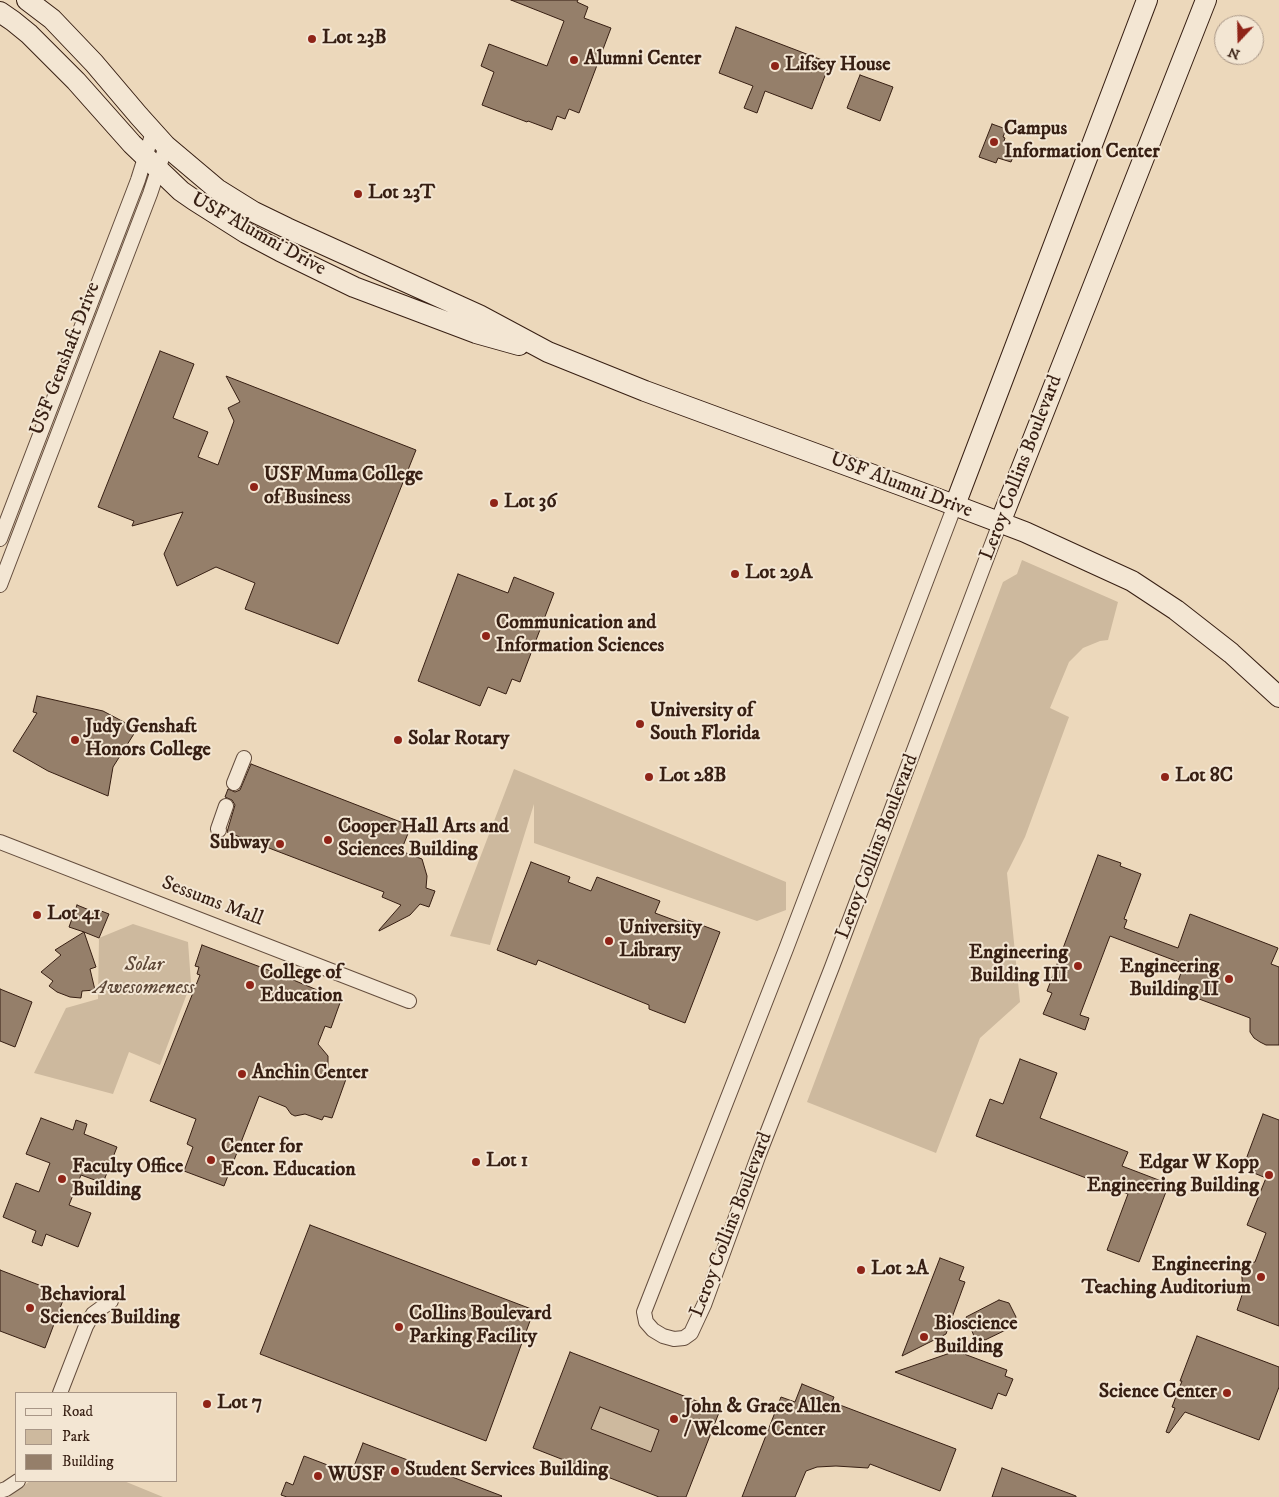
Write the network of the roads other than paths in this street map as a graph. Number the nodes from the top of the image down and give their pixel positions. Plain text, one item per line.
1 (27, 0) edge
2 (1147, 0) edge
3 (1206, 0) edge
4 (0, 12) edge
5 (160, 139) junction
6 (152, 163) junction
7 (548, 352) junction
8 (955, 506) junction
9 (1000, 523) junction
10 (0, 539) edge
11 (0, 585) edge
12 (1279, 697) edge
13 (244, 758) dead end
14 (234, 783) dead end
15 (226, 806) dead end
16 (219, 830) dead end
17 (0, 842) edge
18 (409, 1001) dead end
19 (111, 1301) dead end
20 (60, 1392) edge
21 (16, 1482) edge
22 (0, 1491) edge

1 - 5 street, USF Alumni Drive
2 - 8 street, Leroy Collins Boulevard
3 - 9 street, Leroy Collins Boulevard
4 - 6 street, USF Alumni Drive
5 - 6 street
5 - 6 street, USF Genshaft Drive
5 - 7 street, USF Alumni Drive
6 - 7 street, USF Alumni Drive
6 - 10 street, USF Genshaft Drive
6 - 11 street, USF Genshaft Drive
7 - 8 street, USF Alumni Drive
8 - 9 street, USF Alumni Drive
8 - 9 street, Leroy Collins Boulevard
9 - 12 street, USF Alumni Drive
13 - 14 street
15 - 16 street
17 - 18 street, Sessums Mall
19 - 20 street
21 - 22 street

